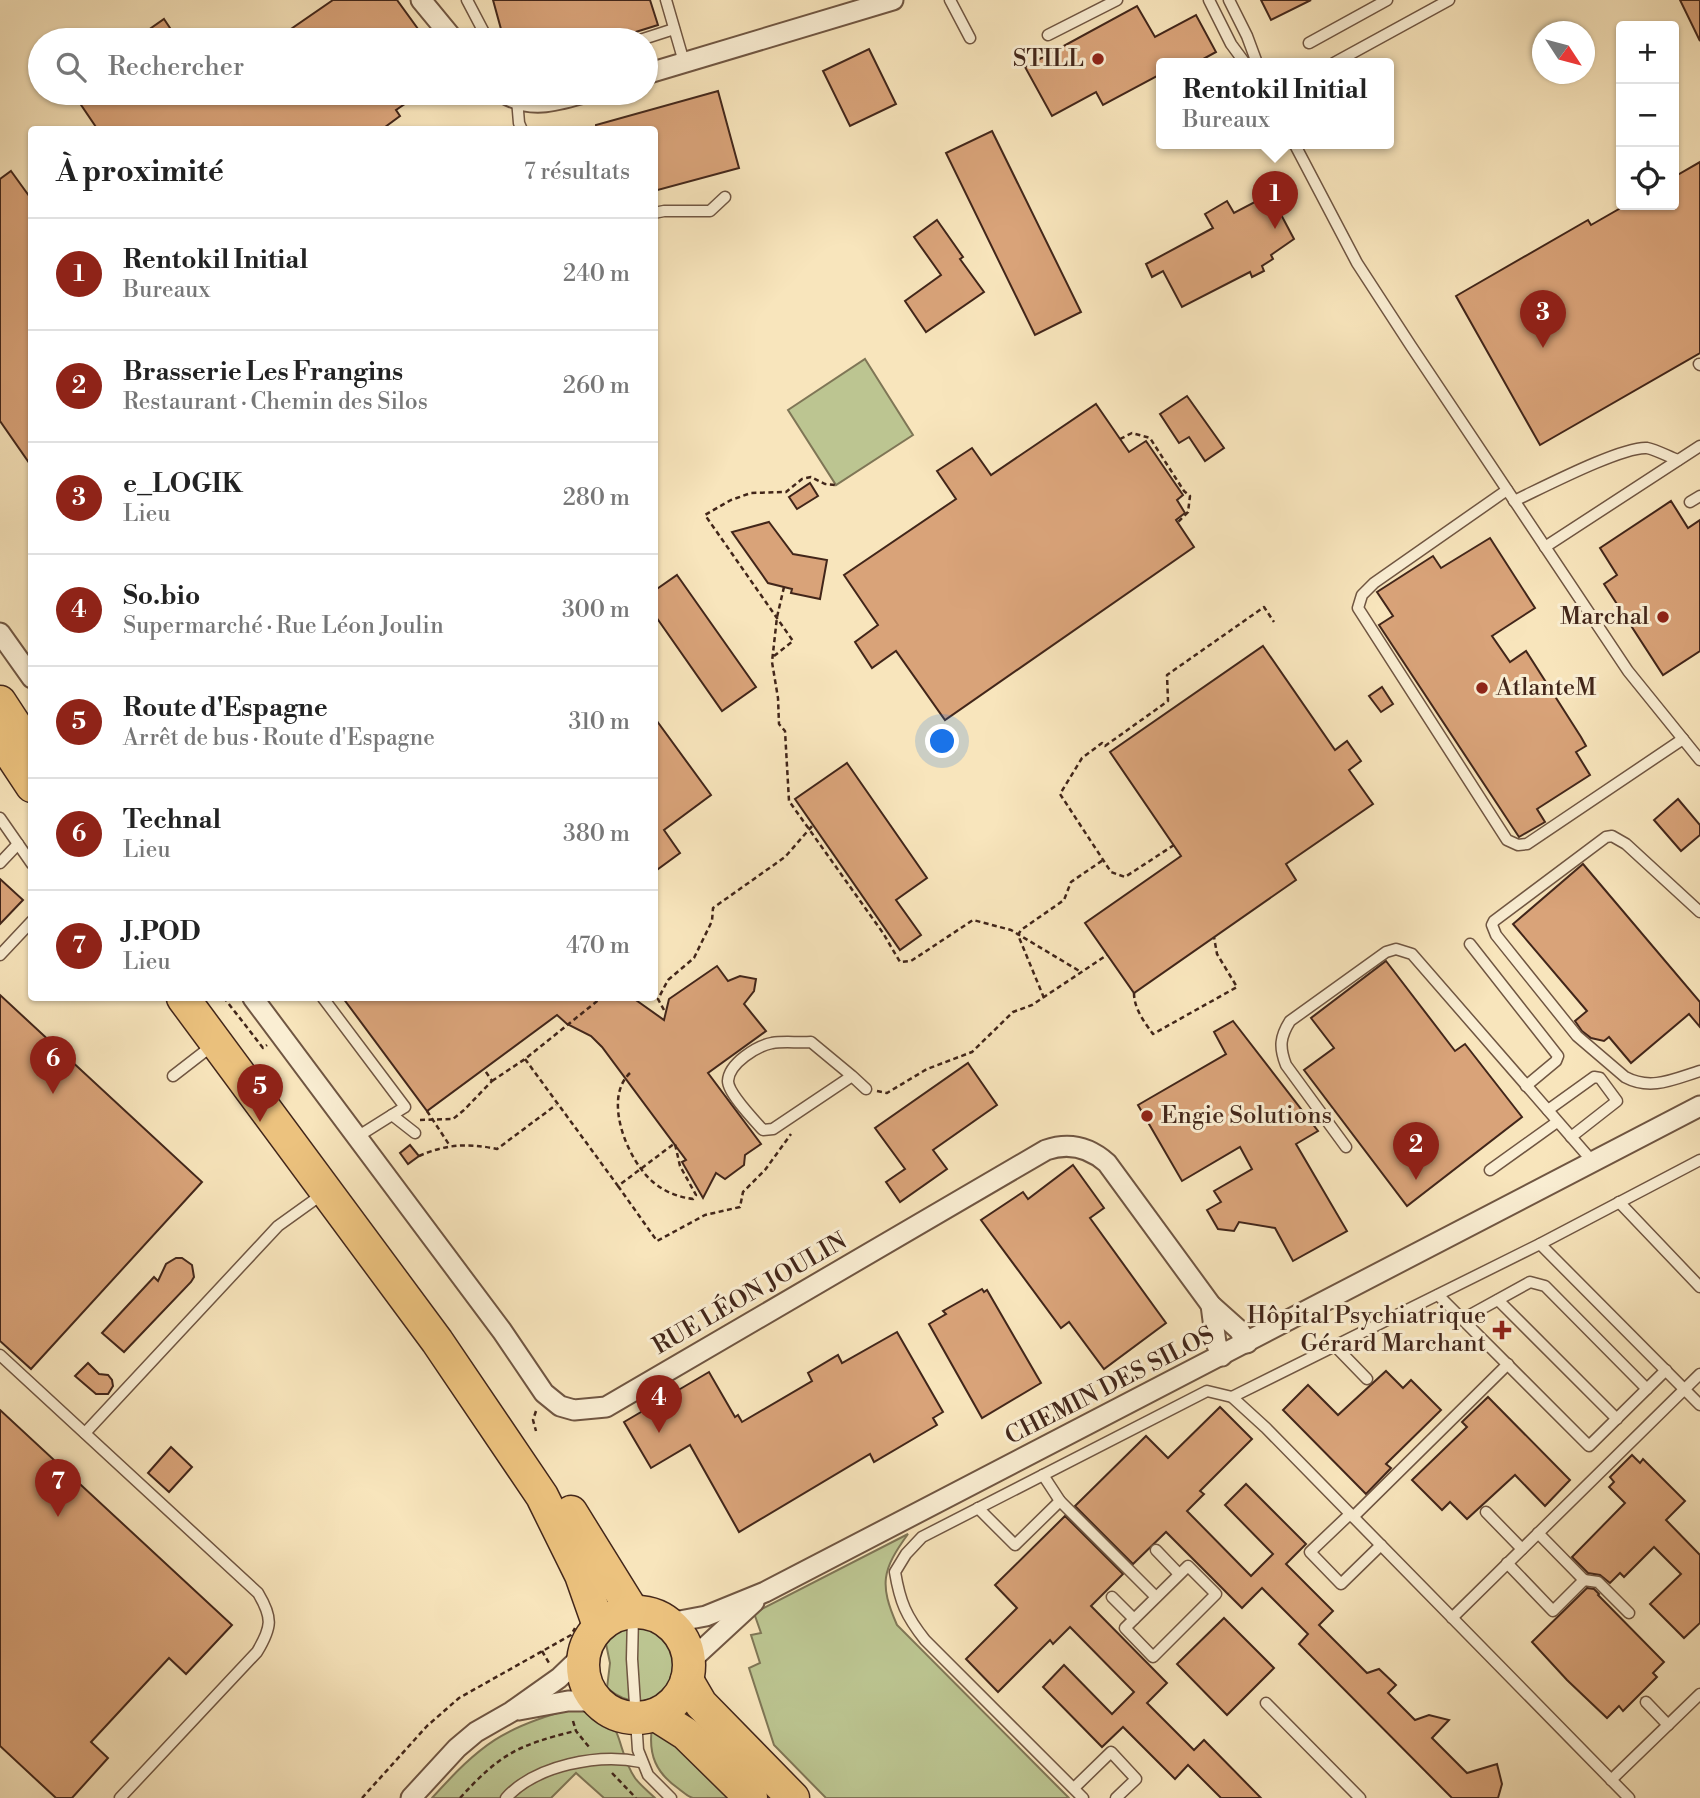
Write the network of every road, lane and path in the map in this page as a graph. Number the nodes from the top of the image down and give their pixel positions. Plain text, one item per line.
1 (421, 0) edge
2 (467, 0) edge
3 (666, 0) edge
4 (893, 0) edge
5 (950, 0) edge
6 (1117, 0) edge
7 (1209, 0) edge
8 (1229, 0) edge
9 (1387, 0) edge
10 (1449, 0) edge
11 (444, 28) edge
12 (482, 28) edge
13 (674, 29) junction
14 (658, 34) edge
15 (1048, 35) dead end
16 (970, 38) dead end
17 (1309, 43) dead end
18 (1241, 58) edge
19 (1255, 58) edge
20 (1343, 58) edge
21 (684, 62) junction
22 (658, 70) edge
23 (514, 105) edge
24 (520, 126) edge
25 (1297, 149) edge
26 (724, 197) dead end
27 (658, 212) edge
28 (1120, 439) dead end
29 (1700, 446) edge
30 (1678, 460) junction
31 (836, 485) dead end
32 (1507, 490) junction
33 (1700, 496) edge
34 (1514, 501) junction
35 (1690, 502) dead end
36 (1178, 522) dead end
37 (1545, 547) junction
38 (784, 587) dead end
39 (777, 617) junction
40 (1274, 622) dead end
41 (0, 633) edge
42 (772, 657) junction
43 (28, 672) edge
44 (0, 702) edge
45 (0, 737) edge
46 (1683, 739) junction
47 (28, 745) edge
48 (1700, 760) edge
49 (28, 780) edge
50 (0, 818) edge
51 (813, 825) dead end
52 (809, 830) junction
53 (18, 844) junction
54 (1174, 845) dead end
55 (28, 858) edge
56 (1103, 860) junction
57 (0, 863) edge
58 (1700, 912) edge
59 (28, 925) edge
60 (1018, 935) junction
61 (1214, 937) dead end
62 (1470, 944) dead end
63 (0, 955) edge
64 (1107, 955) dead end
65 (1082, 973) junction
66 (1134, 993) dead end
67 (658, 994) edge
68 (1044, 998) junction
69 (658, 1000) edge
70 (185, 1001) edge
71 (211, 1001) edge
72 (227, 1001) edge
73 (255, 1001) edge
74 (325, 1001) edge
75 (597, 1001) edge
76 (664, 1010) dead end
77 (216, 1043) junction
78 (262, 1048) dead end
79 (525, 1059) junction
80 (484, 1069) dead end
81 (1700, 1071) edge
82 (630, 1073) dead end
83 (173, 1076) dead end
84 (852, 1076) junction
85 (492, 1081) junction
86 (1526, 1086) junction
87 (866, 1089) joint
88 (558, 1104) junction
89 (1700, 1107) edge
90 (1548, 1110) junction
91 (427, 1111) dead end
92 (392, 1115) junction
93 (433, 1120) junction
94 (1558, 1122) junction
95 (794, 1130) dead end
96 (415, 1133) dead end
97 (357, 1137) junction
98 (1571, 1137) junction
99 (450, 1146) junction
100 (1346, 1147) dead end
101 (419, 1156) dead end
102 (1699, 1161) edge
103 (1593, 1162) junction
104 (640, 1169) junction
105 (1490, 1170) dead end
106 (618, 1186) junction
107 (326, 1191) junction
108 (1619, 1202) junction
109 (1540, 1244) junction
110 (1700, 1287) edge
111 (1438, 1295) junction
112 (1499, 1300) junction
113 (1211, 1305) junction
114 (1463, 1319) junction
115 (1247, 1343) junction
116 (1335, 1346) junction
117 (0, 1355) edge
118 (1222, 1356) junction
119 (1508, 1364) junction
120 (1666, 1370) junction
121 (1700, 1374) edge
122 (1367, 1379) dead end
123 (1647, 1389) junction
124 (1685, 1389) junction
125 (1232, 1397) junction
126 (1700, 1405) edge
127 (1617, 1419) junction
128 (85, 1433) junction
129 (1042, 1475) junction
130 (1060, 1501) junction
131 (978, 1508) junction
132 (1486, 1511) dead end
133 (1351, 1516) junction
134 (1538, 1533) junction
135 (1381, 1545) junction
136 (1522, 1549) junction
137 (1156, 1550) dead end
138 (1507, 1563) junction
139 (1179, 1574) junction
140 (1584, 1580) junction
141 (765, 1592) junction
142 (1112, 1597) dead end
143 (1156, 1597) junction
144 (633, 1612) junction
145 (1629, 1613) dead end
146 (1452, 1618) junction
147 (1134, 1619) junction
148 (669, 1623) junction
149 (587, 1635) junction
150 (688, 1671) junction
151 (1700, 1694) edge
152 (596, 1701) junction
153 (1646, 1702) dead end
154 (1266, 1703) dead end
155 (511, 1712) junction
156 (647, 1717) junction
157 (1668, 1725) junction
158 (576, 1731) dead end
159 (641, 1762) junction
160 (1611, 1780) junction
161 (1074, 1788) junction
162 (120, 1798) edge
163 (362, 1798) edge
164 (411, 1798) edge
165 (460, 1798) edge
166 (506, 1798) edge
167 (671, 1798) edge
168 (751, 1798) edge
169 (793, 1798) edge
170 (1083, 1798) edge
171 (1116, 1798) edge
172 (1360, 1798) edge
173 (1629, 1798) edge

1 - 11 street
2 - 12 lane
3 - 13 lane
4 - 21 street
5 - 16 lane
6 - 15 lane
7 - 18 lane
8 - 19 lane
9 - 17 lane
10 - 20 lane
13 - 14 lane
13 - 21 lane
21 - 22 street
23 - 24 lane
25 - 32 lane
26 - 27 lane
28 - 36 path
29 - 30 lane
30 - 34 lane
30 - 37 lane
31 - 39 path
32 - 34 lane
32 - 46 lane
33 - 35 lane
34 - 37 lane
37 - 46 lane
38 - 39 path
39 - 42 path
39 - 42 path
40 - 56 path
41 - 43 street
42 - 52 path
44 - 47 main road
45 - 49 main road
46 - 48 lane
50 - 53 lane
51 - 52 path
52 - 60 path
52 - 67 path
53 - 55 lane
53 - 57 lane
54 - 56 path
56 - 60 path
58 - 81 lane
59 - 63 lane
60 - 65 path
60 - 68 path
61 - 66 path
62 - 86 lane
64 - 65 path
65 - 68 path
68 - 87 path
69 - 76 path
70 - 77 main road
71 - 144 main road
72 - 78 path
73 - 97 street, RUE LÉON JOULIN
74 - 92 lane
75 - 79 path
77 - 83 lane
77 - 107 main road
79 - 85 path
79 - 88 path
80 - 85 path
82 - 104 path
84 - 84 lane
84 - 87 lane
85 - 93 path
86 - 90 lane
86 - 100 lane
88 - 99 path
88 - 106 path
89 - 103 street, CHEMIN DES SILOS
90 - 94 lane
90 - 98 lane
91 - 93 path
92 - 96 lane
92 - 97 lane
93 - 99 path
94 - 98 lane
94 - 105 lane
95 - 106 path
97 - 113 street, RUE LÉON JOULIN
98 - 103 lane
99 - 101 path
102 - 108 lane
103 - 115 street, CHEMIN DES SILOS
104 - 104 path
104 - 106 path
107 - 128 lane
107 - 149 main road
108 - 109 lane
108 - 110 lane
109 - 111 lane
109 - 120 lane
111 - 114 lane
111 - 116 lane
112 - 114 lane
112 - 123 lane
112 - 127 lane
113 - 115 street, RUE LÉON JOULIN
113 - 118 street, RUE LÉON JOULIN
114 - 119 lane
115 - 118 street, CHEMIN DES SILOS
116 - 122 lane
116 - 125 lane
117 - 128 lane
118 - 141 street, CHEMIN DES SILOS
119 - 127 lane
119 - 133 lane
120 - 123 lane
120 - 124 lane
121 - 124 lane
123 - 127 lane
124 - 126 lane
124 - 134 lane
125 - 129 lane
125 - 133 lane
128 - 162 lane
129 - 130 lane
129 - 131 lane
130 - 131 lane
130 - 143 lane
131 - 161 lane
132 - 136 lane
133 - 135 lane
133 - 135 lane
134 - 136 lane
134 - 140 lane
135 - 146 lane
136 - 138 lane
137 - 139 lane
138 - 140 lane
138 - 146 lane
139 - 143 lane
139 - 147 lane
140 - 145 lane
141 - 148 street, CHEMIN DES SILOS
141 - 150 street, CHEMIN DES SILOS
142 - 147 lane
143 - 147 lane
144 - 148 main road
144 - 149 main road
144 - 156 lane
146 - 160 lane
148 - 150 main road
149 - 152 main road
149 - 155 street
149 - 163 path
150 - 156 main road
150 - 169 main road
151 - 157 lane
152 - 155 street
152 - 156 main road
153 - 157 lane
154 - 172 lane
155 - 164 street
156 - 159 lane
156 - 168 main road
157 - 160 lane
158 - 165 path
159 - 166 lane
159 - 167 lane
160 - 173 lane
161 - 170 lane
161 - 171 lane

